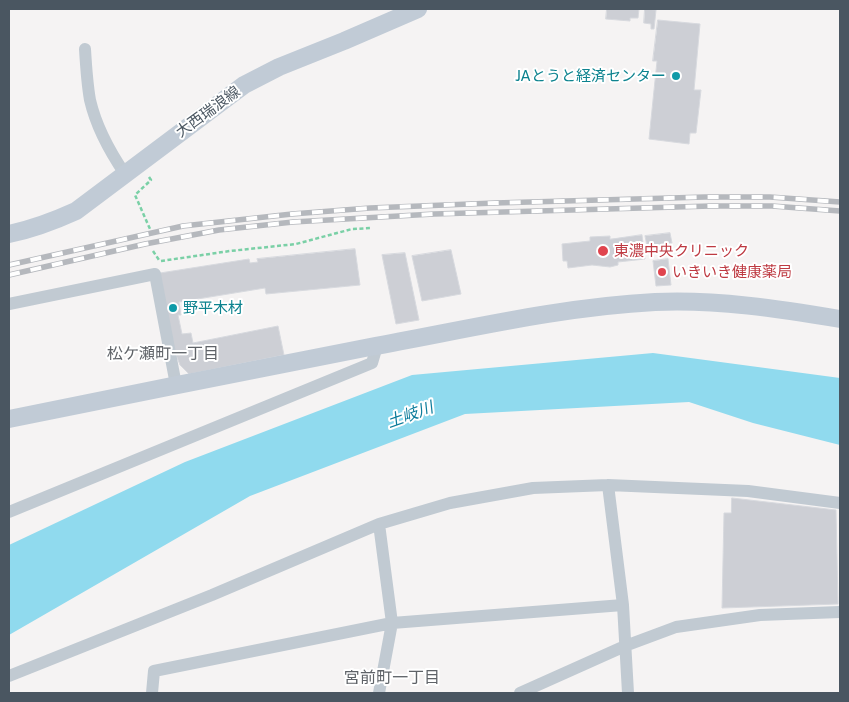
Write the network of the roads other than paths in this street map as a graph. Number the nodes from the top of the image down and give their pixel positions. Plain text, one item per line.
1 (418, 9) edge
2 (85, 49) dead end
3 (125, 174) junction
4 (9, 234) edge
5 (9, 304) edge
6 (840, 319) edge
7 (377, 346) junction
8 (176, 385) junction
9 (9, 420) edge
10 (608, 485) junction
11 (840, 503) edge
12 (9, 512) edge
13 (379, 524) junction
14 (623, 605) junction
15 (840, 612) edge
16 (392, 623) junction
17 (625, 646) junction
18 (9, 676) edge
19 (152, 693) edge
20 (379, 693) edge
21 (520, 693) edge
22 (628, 693) edge

1 - 3 street, 大西瑞浪線
2 - 3 street
3 - 4 street, 大西瑞浪線
5 - 8 street
6 - 7 street
7 - 8 street
7 - 12 street
8 - 9 street
10 - 11 street
10 - 13 street
10 - 14 street
13 - 16 street
13 - 18 street
14 - 16 street
14 - 17 street
15 - 17 street
16 - 19 street
16 - 20 street
17 - 21 street
17 - 22 street

